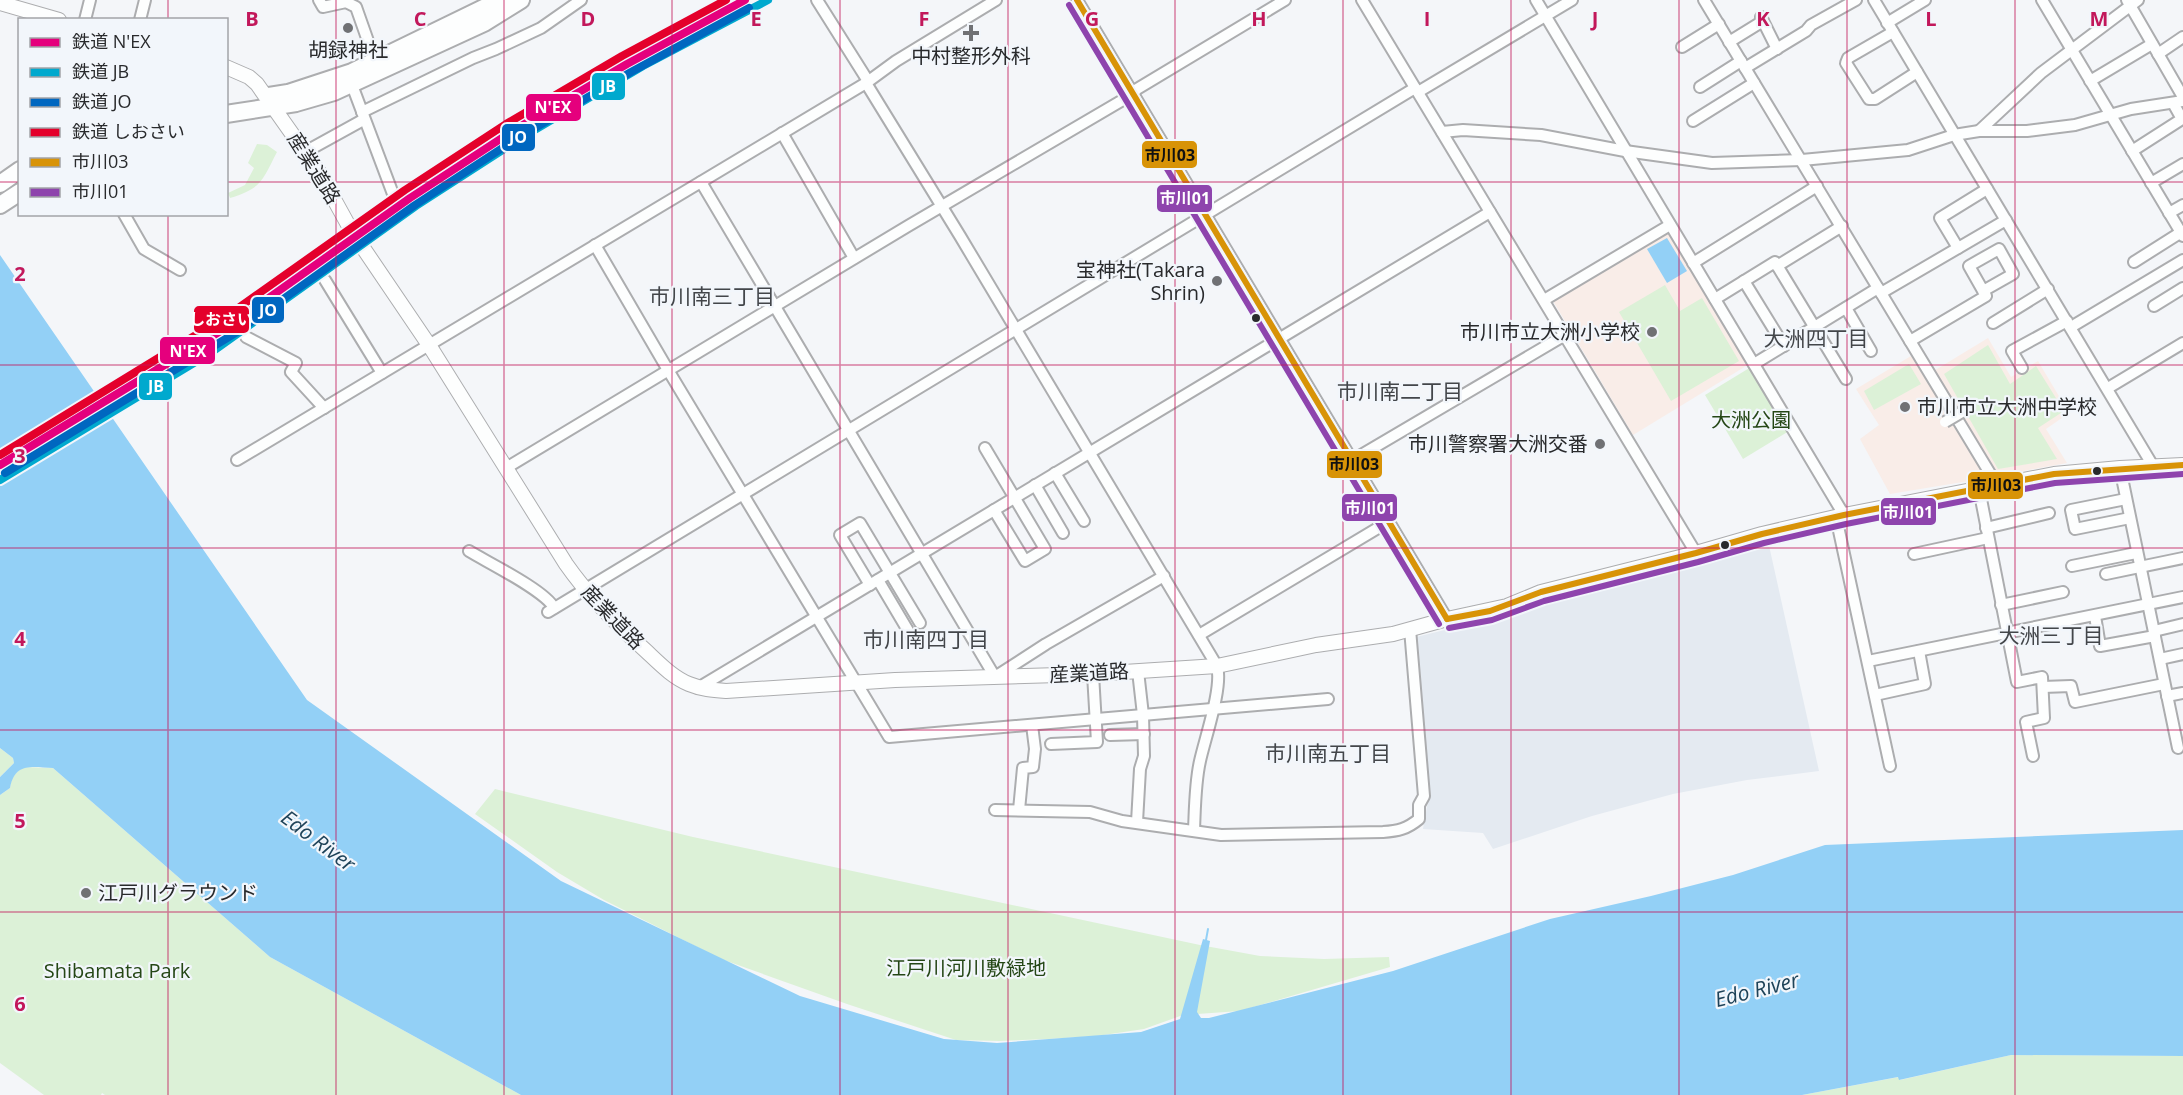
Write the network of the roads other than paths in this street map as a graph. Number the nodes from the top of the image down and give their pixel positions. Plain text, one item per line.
1 (90, 0) edge
2 (145, 0) edge
3 (319, 0) edge
4 (500, 0) edge
5 (521, 0) edge
6 (581, 0) edge
7 (817, 0) edge
8 (996, 0) edge
9 (1077, 0) edge
10 (1285, 0) edge
11 (1362, 0) edge
12 (1536, 0) edge
13 (1572, 0) edge
14 (1704, 0) edge
15 (1856, 0) edge
16 (1874, 0) edge
17 (1925, 0) edge
18 (2042, 0) edge
19 (2132, 2) edge
20 (0, 3) edge
21 (1546, 16) junction
22 (52, 18) edge
23 (86, 18) edge
24 (140, 18) edge
25 (1719, 24) junction
26 (1890, 27) junction
27 (2183, 37) edge
28 (1729, 42) junction
29 (1682, 47) dead end
30 (1778, 49) junction
31 (2071, 49) junction
32 (2155, 49) junction
33 (375, 61) junction
34 (1743, 65) junction
35 (228, 68) edge
36 (1917, 72) junction
37 (2090, 81) junction
38 (867, 82) junction
39 (1754, 83) junction
40 (352, 85) junction
41 (1700, 87) dead end
42 (1417, 90) junction
43 (1133, 94) junction
44 (2183, 97) edge
45 (270, 101) junction
46 (228, 102) edge
47 (2178, 102) edge
48 (228, 113) edge
49 (2109, 115) junction
50 (363, 116) junction
51 (1693, 122) dead end
52 (1979, 131) junction
53 (1442, 132) junction
54 (782, 133) junction
55 (1954, 135) junction
56 (1625, 151) junction
57 (2132, 151) junction
58 (305, 152) junction
59 (1802, 160) junction
60 (2183, 164) edge
61 (18, 171) edge
62 (701, 182) junction
63 (2151, 183) junction
64 (0, 184) edge
65 (1817, 186) junction
66 (1987, 189) junction
67 (18, 193) edge
68 (393, 194) dead end
69 (3, 204) edge
70 (2183, 205) edge
71 (941, 208) junction
72 (1490, 212) junction
73 (2169, 213) junction
74 (125, 216) edge
75 (1205, 216) junction
76 (2006, 220) junction
77 (1670, 225) junction
78 (1842, 226) junction
79 (2182, 233) edge
80 (595, 245) junction
81 (1958, 248) junction
82 (854, 258) junction
83 (2183, 260) edge
84 (2134, 262) dead end
85 (1693, 263) junction
86 (1777, 266) junction
87 (180, 270) dead end
88 (325, 280) dead end
89 (1744, 281) junction
90 (2183, 288) edge
91 (2048, 289) junction
92 (1880, 291) junction
93 (1983, 291) dead end
94 (1714, 298) junction
95 (1544, 300) junction
96 (2154, 306) dead end
97 (774, 307) junction
98 (1846, 308) junction
99 (1993, 323) dead end
100 (2069, 324) junction
101 (1814, 328) junction
102 (1016, 330) junction
103 (1565, 335) junction
104 (246, 337) dead end
105 (1279, 338) junction
106 (1910, 341) junction
107 (2183, 343) edge
108 (429, 345) junction
109 (1784, 346) junction
110 (1871, 351) dead end
111 (1754, 364) junction
112 (2022, 368) dead end
113 (668, 370) junction
114 (382, 373) junction
115 (1846, 379) dead end
116 (2108, 388) junction
117 (324, 408) junction
118 (1962, 411) dead end
119 (1945, 422) dead end
120 (848, 430) junction
121 (985, 448) dead end
122 (1090, 453) junction
123 (237, 460) dead end
124 (1351, 461) junction
125 (2183, 465) edge
126 (2153, 466) junction
127 (506, 468) junction
128 (2120, 468) junction
129 (1055, 473) junction
130 (1035, 485) junction
131 (1997, 485) junction
132 (1978, 489) junction
133 (743, 493) junction
134 (1014, 498) junction
135 (2126, 499) junction
136 (994, 510) junction
137 (2049, 513) dead end
138 (1840, 516) junction
139 (2130, 518) junction
140 (1084, 521) dead end
141 (1388, 522) junction
142 (1064, 533) dead end
143 (1987, 533) junction
144 (469, 551) dead end
145 (922, 553) junction
146 (1696, 553) junction
147 (2136, 553) junction
148 (1914, 554) dead end
149 (2183, 558) edge
150 (2072, 566) dead end
151 (2139, 567) junction
152 (890, 573) junction
153 (2106, 574) dead end
154 (1164, 576) junction
155 (874, 583) junction
156 (584, 590) junction
157 (2063, 592) dead end
158 (2183, 597) edge
159 (2148, 604) junction
160 (2001, 605) junction
161 (2095, 616) junction
162 (818, 617) junction
163 (1447, 619) junction
164 (920, 623) dead end
165 (2183, 624) edge
166 (1410, 629) junction
167 (2008, 633) junction
168 (2154, 634) junction
169 (1199, 635) junction
170 (914, 639) dead end
171 (1919, 651) junction
172 (2183, 654) edge
173 (2160, 659) junction
174 (1868, 661) junction
175 (1217, 666) junction
176 (1138, 671) junction
177 (1093, 674) junction
178 (995, 677) junction
179 (855, 682) junction
180 (2164, 684) junction
181 (2043, 687) junction
182 (698, 688) junction
183 (2183, 693) edge
184 (1875, 695) junction
185 (2168, 696) junction
186 (1328, 699) dead end
187 (1212, 709) junction
188 (1143, 715) junction
189 (1095, 719) junction
190 (1032, 725) junction
191 (2179, 730) edge
192 (1144, 734) junction
193 (1110, 735) dead end
194 (1052, 744) dead end
195 (2178, 748) dead end
196 (2033, 756) dead end
197 (1890, 766) dead end
198 (995, 810) dead end
199 (1019, 810) junction
200 (1137, 822) junction
201 (1194, 830) junction

1 - 23 street
2 - 24 street
3 - 33 street
4 - 33 highway
5 - 40 highway
6 - 50 street
7 - 38 street
8 - 38 street
9 - 43 street
10 - 43 street
11 - 42 street
12 - 21 street
13 - 21 street
14 - 25 street
15 - 30 street
16 - 26 street
17 - 26 street
18 - 31 street
19 - 31 street
19 - 32 street
20 - 22 main road
21 - 42 street
21 - 56 street
25 - 28 street
25 - 29 street
26 - 36 street
26 - 36 street
27 - 32 street
28 - 30 street
28 - 34 street
30 - 34 street
31 - 37 street
31 - 52 street
32 - 37 street
32 - 44 street
33 - 45 highway
34 - 39 street
34 - 41 street
35 - 45 main road, 産業道路
36 - 55 street
37 - 49 street
38 - 54 street
38 - 71 street
39 - 51 street
39 - 59 street
40 - 45 highway
40 - 50 street
42 - 53 street
42 - 75 street
43 - 71 street
43 - 75 street
45 - 46 highway
45 - 48 highway
45 - 58 main road, 産業道路
47 - 49 street
47 - 57 street
49 - 52 street
49 - 57 street
50 - 58 street
50 - 68 street
52 - 55 street
53 - 56 street
53 - 72 street
54 - 62 street
54 - 82 street
55 - 59 street
55 - 66 street
56 - 59 street
56 - 77 street
57 - 63 street
58 - 108 main road, 産業道路
59 - 65 street
60 - 63 street
61 - 64 highway
62 - 80 street
62 - 97 street
63 - 73 street
65 - 78 street
65 - 85 street
66 - 76 street
66 - 81 street
67 - 69 highway
70 - 73 street
71 - 82 street
71 - 102 street
72 - 95 street
72 - 105 street
73 - 79 street
74 - 87 street
75 - 102 street
75 - 105 street
76 - 81 street
76 - 91 street
77 - 85 street
77 - 95 street
78 - 86 street
78 - 92 street
79 - 84 street
80 - 108 street
80 - 113 street
81 - 92 street
82 - 97 street
83 - 100 street
85 - 94 street
86 - 89 street
86 - 101 street
88 - 114 street
89 - 94 street
89 - 109 street
90 - 96 street
91 - 99 street
91 - 100 street
92 - 98 street
92 - 106 street
93 - 106 street
94 - 111 street
95 - 103 street
97 - 113 street
97 - 120 street
98 - 101 street
98 - 110 street
100 - 112 street
100 - 116 street
101 - 109 street
101 - 115 street
102 - 120 street
102 - 122 street
103 - 124 street
103 - 146 street
104 - 117 street
105 - 122 street
105 - 124 street
106 - 131 street
107 - 116 street
108 - 114 street
108 - 127 main road, 産業道路
109 - 111 street
111 - 138 street
113 - 127 street
113 - 133 street
114 - 117 street
116 - 126 street
117 - 123 street
118 - 119 street, bridge
120 - 133 street
120 - 145 street
121 - 134 street
122 - 129 street
122 - 154 street
124 - 141 street
125 - 126 main road, 産業道路
126 - 128 main road, 産業道路
127 - 156 main road, 産業道路
128 - 131 main road, 産業道路
128 - 135 street
129 - 130 street
129 - 140 street
130 - 134 street
130 - 142 street
131 - 132 main road, 産業道路
132 - 138 main road, 産業道路
132 - 143 street
133 - 156 street
133 - 162 street
134 - 136 street
134 - 136 street
135 - 139 street
135 - 139 street
136 - 145 street
137 - 143 street
138 - 146 main road, 産業道路
138 - 174 street
139 - 147 street
141 - 163 street
141 - 169 street
143 - 148 street
143 - 160 street
144 - 156 street
145 - 152 street
145 - 178 street
146 - 163 main road, 産業道路
147 - 150 street
147 - 151 street
149 - 151 street
151 - 153 street
151 - 159 street
152 - 155 street
152 - 155 street
152 - 164 street
154 - 169 street
154 - 178 street
155 - 162 street
155 - 170 street
156 - 182 main road, 産業道路
157 - 160 street
158 - 159 street
159 - 161 street
159 - 168 street
160 - 167 street
161 - 167 street
161 - 168 street
162 - 179 street
162 - 182 street
163 - 166 main road, 産業道路
165 - 168 street
166 - 175 main road, 産業道路
166 - 201 street
167 - 171 street
167 - 181 street
168 - 173 street
169 - 175 street
171 - 174 street
171 - 184 street
172 - 173 street
173 - 180 street
174 - 184 street
175 - 176 main road, 産業道路
175 - 187 street
176 - 177 main road, 産業道路
176 - 188 street
177 - 178 main road, 産業道路
177 - 189 street
178 - 179 main road, 産業道路
179 - 182 main road, 産業道路
179 - 190 street
180 - 181 street
180 - 185 street
181 - 196 street
183 - 185 street
184 - 197 street
185 - 191 street
186 - 187 street
187 - 188 street
187 - 201 street
188 - 189 street
188 - 192 street
189 - 190 street
189 - 194 street
190 - 199 street
191 - 195 street
192 - 193 street
192 - 200 street
198 - 199 street
199 - 200 street
200 - 201 street

